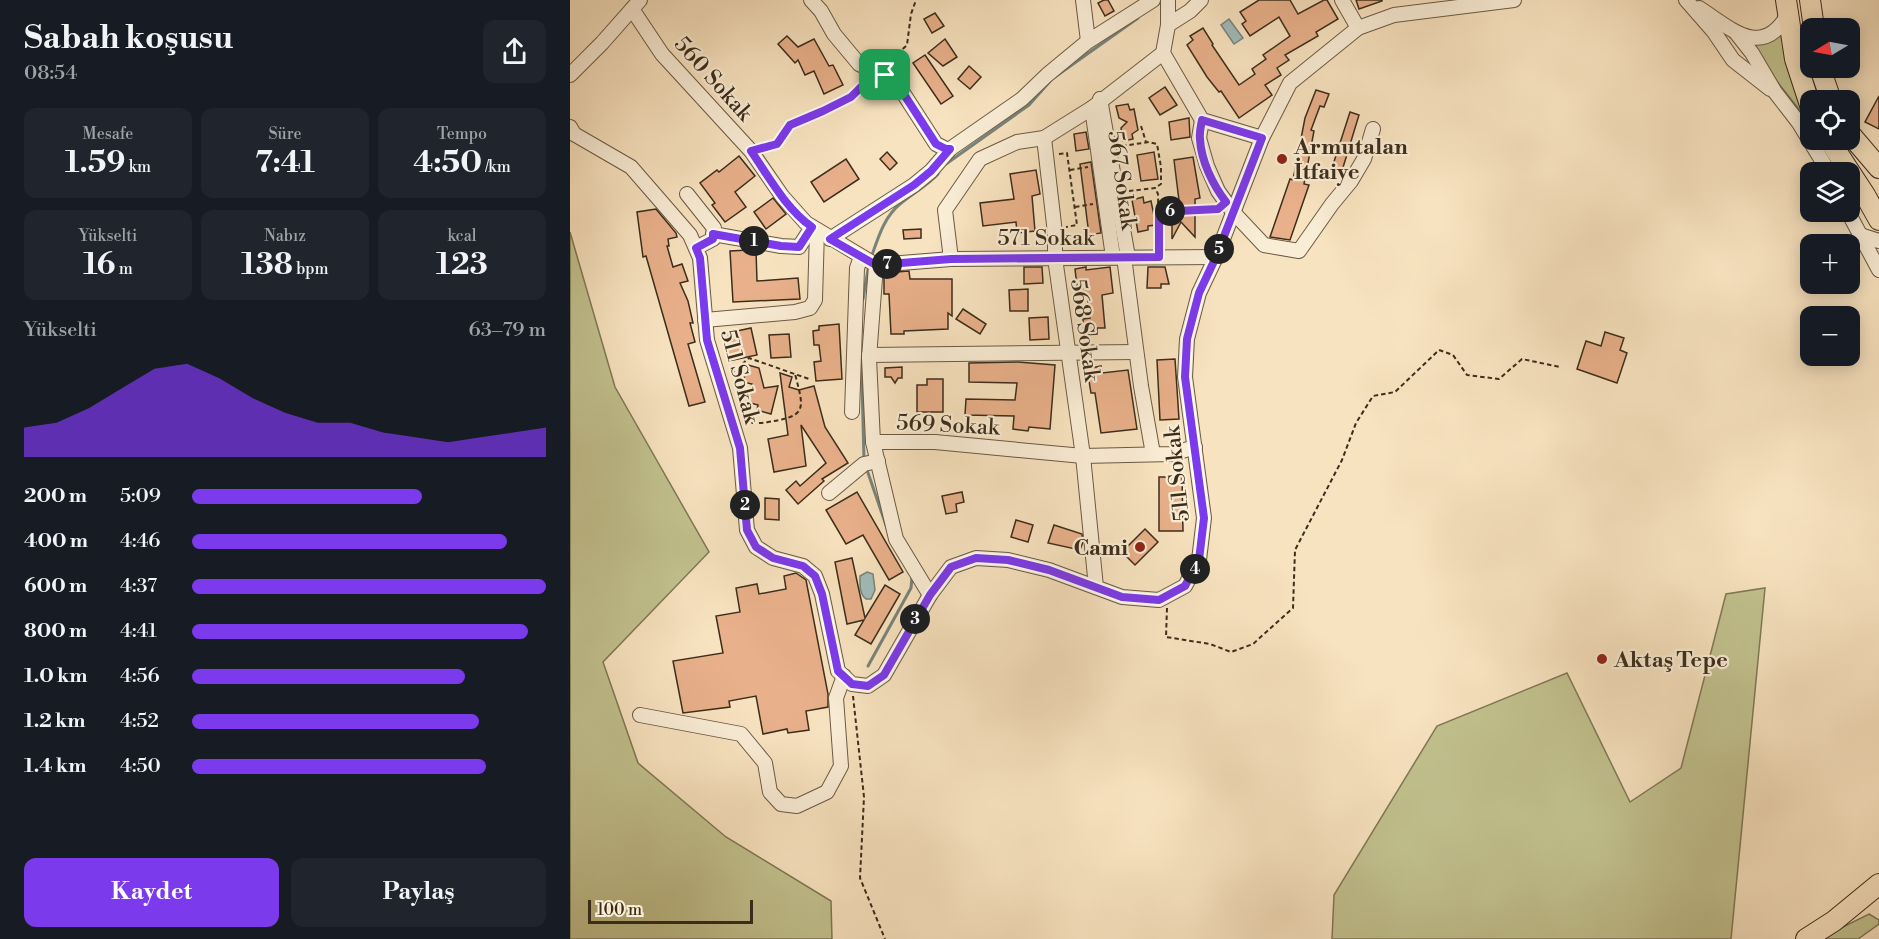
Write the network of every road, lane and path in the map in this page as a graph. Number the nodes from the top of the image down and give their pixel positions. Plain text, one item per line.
1 (811, 0) edge
2 (916, 0) edge
3 (1083, 0) edge
4 (1153, 0) edge
5 (1168, 0) edge
6 (1201, 0) edge
7 (1342, 0) edge
8 (1514, 0) edge
9 (1686, 0) edge
10 (1810, 0) edge
11 (636, 4) edge
12 (1787, 8) edge
13 (1813, 18) edge
14 (1168, 25) junction
15 (1358, 28) junction
16 (1737, 34) junction
17 (1088, 41) junction
18 (1163, 52) junction
19 (876, 72) junction
20 (570, 75) edge
21 (1805, 90) edge
22 (1775, 92) junction
23 (1096, 103) junction
24 (1202, 120) junction
25 (1141, 126) dead end
26 (1373, 129) dead end
27 (571, 131) edge
28 (1044, 138) junction
29 (1262, 138) junction
30 (1146, 142) junction
31 (1860, 146) edge
32 (1114, 148) dead end
33 (950, 149) junction
34 (1836, 150) edge
35 (751, 151) junction
36 (1046, 156) junction
37 (1822, 162) edge
38 (1100, 165) junction
39 (1879, 168) edge
40 (1070, 170) junction
41 (1155, 188) junction
42 (1122, 192) dead end
43 (687, 194) dead end
44 (1105, 202) junction
45 (1075, 207) junction
46 (1230, 207) junction
47 (1157, 212) junction
48 (1879, 220) edge
49 (814, 229) junction
50 (1054, 229) junction
51 (713, 234) junction
52 (1860, 235) joint
53 (830, 239) junction
54 (1879, 241) edge
55 (696, 248) junction
56 (1121, 257) junction
57 (1159, 257) junction
58 (1216, 257) junction
59 (1054, 258) junction
60 (951, 259) junction
61 (869, 261) junction
62 (1879, 270) edge
63 (705, 320) junction
64 (1136, 352) junction
65 (1068, 354) junction
66 (869, 355) junction
67 (1560, 367) dead end
68 (795, 374) junction
69 (809, 379) dead end
70 (719, 384) junction
71 (852, 412) dead end
72 (733, 427) junction
73 (873, 442) junction
74 (1196, 447) junction
75 (1153, 454) junction
76 (1083, 456) junction
77 (870, 463) junction
78 (829, 493) dead end
79 (1096, 587) junction
80 (930, 595) junction
81 (1168, 596) junction
82 (848, 680) junction
83 (640, 715) dead end
84 (1879, 884) edge
85 (885, 939) edge
86 (1806, 939) edge

1 - 19 street
2 - 19 path
3 - 17 street
4 - 17 street
5 - 14 street
6 - 14 street
7 - 15 street
8 - 15 street, 511 Sokak
9 - 16 street
9 - 22 street
10 - 13 highway
11 - 20 street
11 - 35 street, 560 Sokak
12 - 16 street
12 - 21 highway
14 - 18 street
15 - 29 street, 511 Sokak
16 - 22 street
17 - 33 street
18 - 23 street
18 - 24 street
19 - 33 street
19 - 35 path
22 - 37 street
23 - 28 street
23 - 38 street, 567 Sokak
23 - 56 street, 567 Sokak
24 - 29 street
24 - 46 street
25 - 30 path
26 - 46 street
27 - 55 street, 511 Sokak
28 - 36 street, 568 Sokak
28 - 60 street
29 - 46 street, 511 Sokak
30 - 32 path
30 - 41 path
31 - 39 highway
33 - 53 street
34 - 48 highway
35 - 49 street, 560 Sokak
36 - 40 path
36 - 50 street, 568 Sokak
38 - 40 path
38 - 44 street, 567 Sokak
40 - 45 path
41 - 42 path
41 - 47 path
43 - 51 street
44 - 45 path
44 - 56 street, 567 Sokak
45 - 50 path
46 - 47 path
46 - 58 street, 511 Sokak
47 - 57 path
49 - 51 street
49 - 53 street, 560 Sokak
49 - 63 street
50 - 59 street, 568 Sokak
51 - 55 street
52 - 54 street
52 - 62 street
53 - 61 street, 560 Sokak
55 - 63 street, 511 Sokak
56 - 57 street, 571 Sokak
56 - 59 street, 571 Sokak
56 - 64 street
57 - 58 street, 571 Sokak
58 - 74 street, 511 Sokak
59 - 60 street, 571 Sokak
59 - 65 street, 568 Sokak
60 - 61 street, 571 Sokak
61 - 66 street, 569 Sokak
61 - 71 street
63 - 70 street, 511 Sokak
64 - 65 street
64 - 75 street
65 - 66 street
65 - 76 street, 568 Sokak
66 - 73 street, 569 Sokak
67 - 81 path
68 - 69 path
68 - 70 path
68 - 72 path
70 - 72 street, 511 Sokak
72 - 82 street, 511 Sokak
73 - 76 street, 569 Sokak
73 - 77 street
74 - 75 street, 569 Sokak
74 - 81 street, 511 Sokak
75 - 76 street, 569 Sokak
76 - 79 street, 568 Sokak
77 - 78 street
77 - 80 street
79 - 80 street
79 - 81 street
80 - 82 street
82 - 83 street
82 - 85 path
84 - 86 highway

